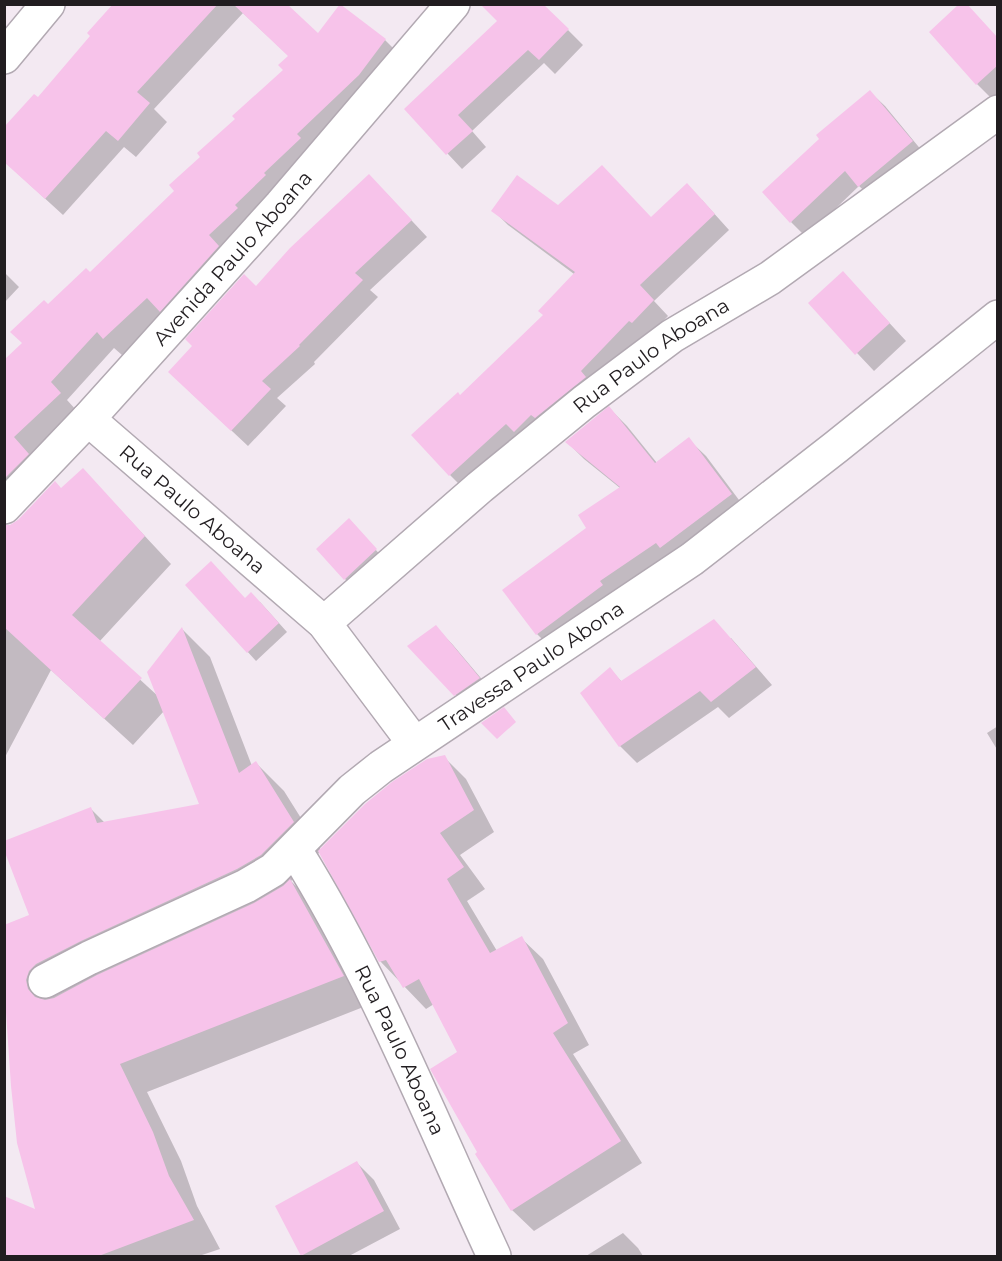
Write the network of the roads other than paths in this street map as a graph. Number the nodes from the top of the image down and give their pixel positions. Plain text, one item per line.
1 (48, 4) edge
2 (453, 4) edge
3 (4, 57) edge
4 (998, 112) edge
5 (998, 316) edge
6 (88, 419) junction
7 (4, 507) edge
8 (324, 623) junction
9 (414, 743) junction
10 (295, 850) junction
11 (45, 981) dead end
12 (494, 1257) edge

1 - 3 street
2 - 6 street, Avenida Paulo Aboana
4 - 8 street, Rua Paulo Aboana
5 - 9 street, Travessa Paulo Abona
6 - 7 street, Avenida Paulo Aboana
6 - 8 street, Rua Paulo Aboana
8 - 9 street, Rua Paulo Aboana
9 - 10 street, Travessa Paulo Abona
10 - 11 street, Travessa Paulo Abona
10 - 12 street, Rua Paulo Aboana

